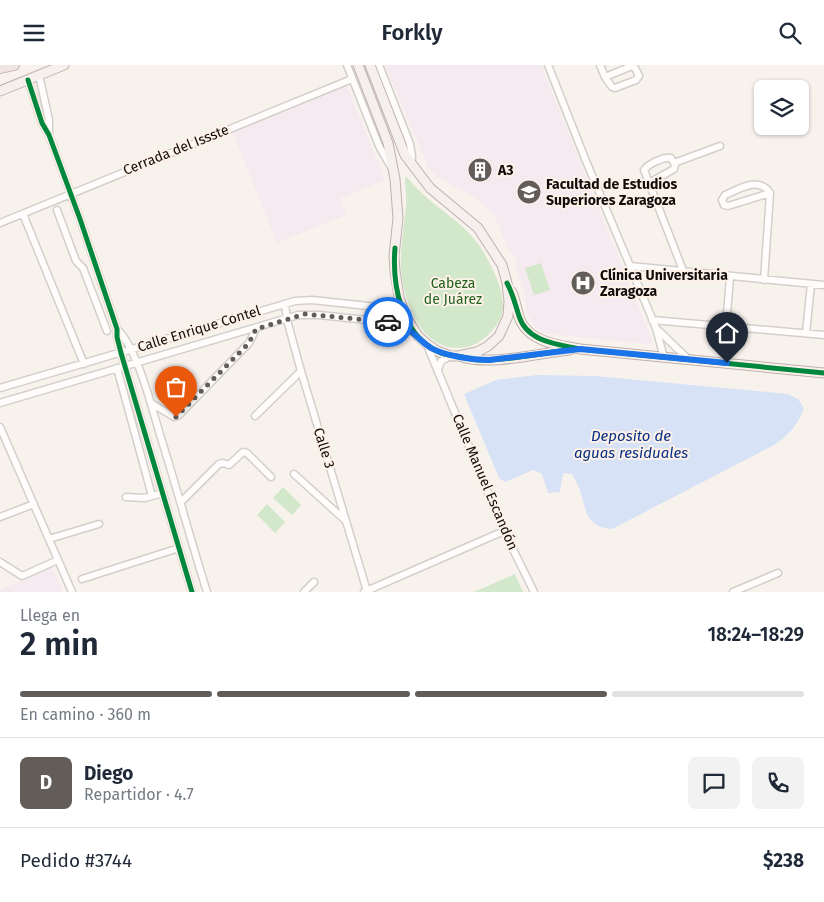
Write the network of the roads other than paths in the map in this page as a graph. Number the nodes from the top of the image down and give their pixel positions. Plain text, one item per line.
1 (14, 65) edge
2 (64, 65) edge
3 (347, 65) edge
4 (358, 65) edge
5 (370, 65) edge
6 (379, 65) edge
7 (548, 65) edge
8 (600, 65) edge
9 (0, 68) edge
10 (39, 75) junction
11 (605, 77) junction
12 (352, 79) junction
13 (28, 80) junction
14 (0, 91) edge
15 (49, 135) junction
16 (720, 145) dead end
17 (674, 163) junction
18 (411, 164) junction
19 (393, 170) junction
20 (650, 183) junction
21 (70, 193) junction
22 (770, 193) junction
23 (57, 210) dead end
24 (23, 214) junction
25 (0, 223) edge
26 (95, 264) junction
27 (630, 266) junction
28 (83, 268) junction
29 (684, 273) junction
30 (730, 277) junction
31 (764, 280) junction
32 (507, 283) junction
33 (811, 284) junction
34 (824, 285) edge
35 (400, 300) junction
36 (285, 304) junction
37 (287, 320) junction
38 (652, 320) junction
39 (726, 326) junction
40 (656, 328) junction
41 (117, 329) junction
42 (256, 329) junction
43 (106, 331) dead end
44 (806, 333) junction
45 (824, 335) edge
46 (418, 336) junction
47 (426, 345) junction
48 (132, 349) junction
49 (580, 349) junction
50 (121, 353) junction
51 (454, 356) junction
52 (664, 358) junction
53 (688, 359) junction
54 (136, 362) junction
55 (84, 364) junction
56 (125, 365) junction
57 (118, 368) junction
58 (300, 371) junction
59 (438, 371) junction
60 (824, 373) edge
61 (0, 388) edge
62 (0, 403) edge
63 (151, 403) junction
64 (255, 416) dead end
65 (0, 427) edge
66 (146, 431) junction
67 (137, 440) junction
68 (172, 473) junction
69 (294, 474) dead end
70 (159, 477) junction
71 (271, 477) dead end
72 (164, 493) junction
73 (152, 496) junction
74 (126, 497) dead end
75 (181, 502) junction
76 (34, 504) junction
77 (0, 517) edge
78 (346, 522) junction
79 (99, 524) dead end
80 (504, 531) junction
81 (49, 539) junction
82 (179, 548) junction
83 (58, 560) junction
84 (0, 563) edge
85 (201, 571) junction
86 (778, 573) dead end
87 (187, 575) junction
88 (82, 579) dead end
89 (314, 582) dead end
90 (752, 584) junction
91 (365, 591) edge
92 (72, 592) edge
93 (192, 592) edge
94 (207, 592) edge
95 (304, 592) edge
96 (534, 592) edge
97 (733, 592) edge
98 (757, 592) edge

1 - 9 highway
2 - 10 main road
3 - 12 street
4 - 19 main road
5 - 18 main road
6 - 18 street
7 - 27 street
8 - 11 street
10 - 13 main road
10 - 15 street
11 - 11 street
12 - 19 street
12 - 21 street, Cerrada del Issste
13 - 14 main road
13 - 15 street
15 - 21 street
16 - 17 street
17 - 20 street
17 - 20 street
18 - 32 main road
19 - 35 main road
20 - 29 street
21 - 24 street, Cerrada del Issste
21 - 26 street
22 - 22 street
22 - 31 street
23 - 28 street
24 - 25 street, Cerrada del Issste
24 - 55 street
26 - 28 street
26 - 41 street
27 - 29 street
27 - 38 street
28 - 43 street
29 - 30 street
30 - 31 street
30 - 39 street
31 - 33 street
32 - 49 main road
32 - 51 main road
33 - 34 street
33 - 44 street
35 - 36 street, Calle Enrique Contel
35 - 46 main road
36 - 37 street, Calle 3
36 - 48 street, Calle Enrique Contel
37 - 42 street, Calle Enrique Contel
37 - 46 street, Calle Enrique Contel
37 - 58 street, Calle 3
38 - 39 street
38 - 40 street
39 - 44 street
40 - 52 street
40 - 53 street
41 - 48 street
41 - 50 street
42 - 54 street, Calle Enrique Contel
42 - 63 street
44 - 45 street
46 - 47 main road
47 - 51 main road
47 - 59 street, Calle Manuel Escandón
48 - 50 street, Calle Enrique Contel
48 - 54 street
49 - 51 main road
49 - 52 main road
50 - 55 street, Calle Enrique Contel
50 - 56 street
51 - 59 street
52 - 53 main road
53 - 60 main road
54 - 56 street, Calle Enrique Contel
54 - 63 street
55 - 61 street, Calle Enrique Contel
56 - 57 street, Calle Enrique Contel
56 - 66 street
57 - 62 street, Calle Enrique Contel
57 - 67 street
58 - 64 street
58 - 78 street, Calle 3
59 - 80 street, Calle Manuel Escandón
63 - 68 street
65 - 76 street
66 - 67 street
66 - 70 street
67 - 73 street
68 - 70 street
68 - 75 street
69 - 78 street
70 - 72 street
71 - 75 street
72 - 73 street
72 - 82 street
73 - 74 street
75 - 85 street
76 - 77 street
76 - 81 street
78 - 91 street, Calle 3
79 - 81 street
80 - 91 street
80 - 96 street, Calle Manuel Escandón
81 - 83 street
82 - 87 street
82 - 88 street
83 - 84 street
83 - 92 street
85 - 87 street
85 - 94 street
86 - 90 street
87 - 93 street
89 - 95 street
90 - 97 street
90 - 98 street

